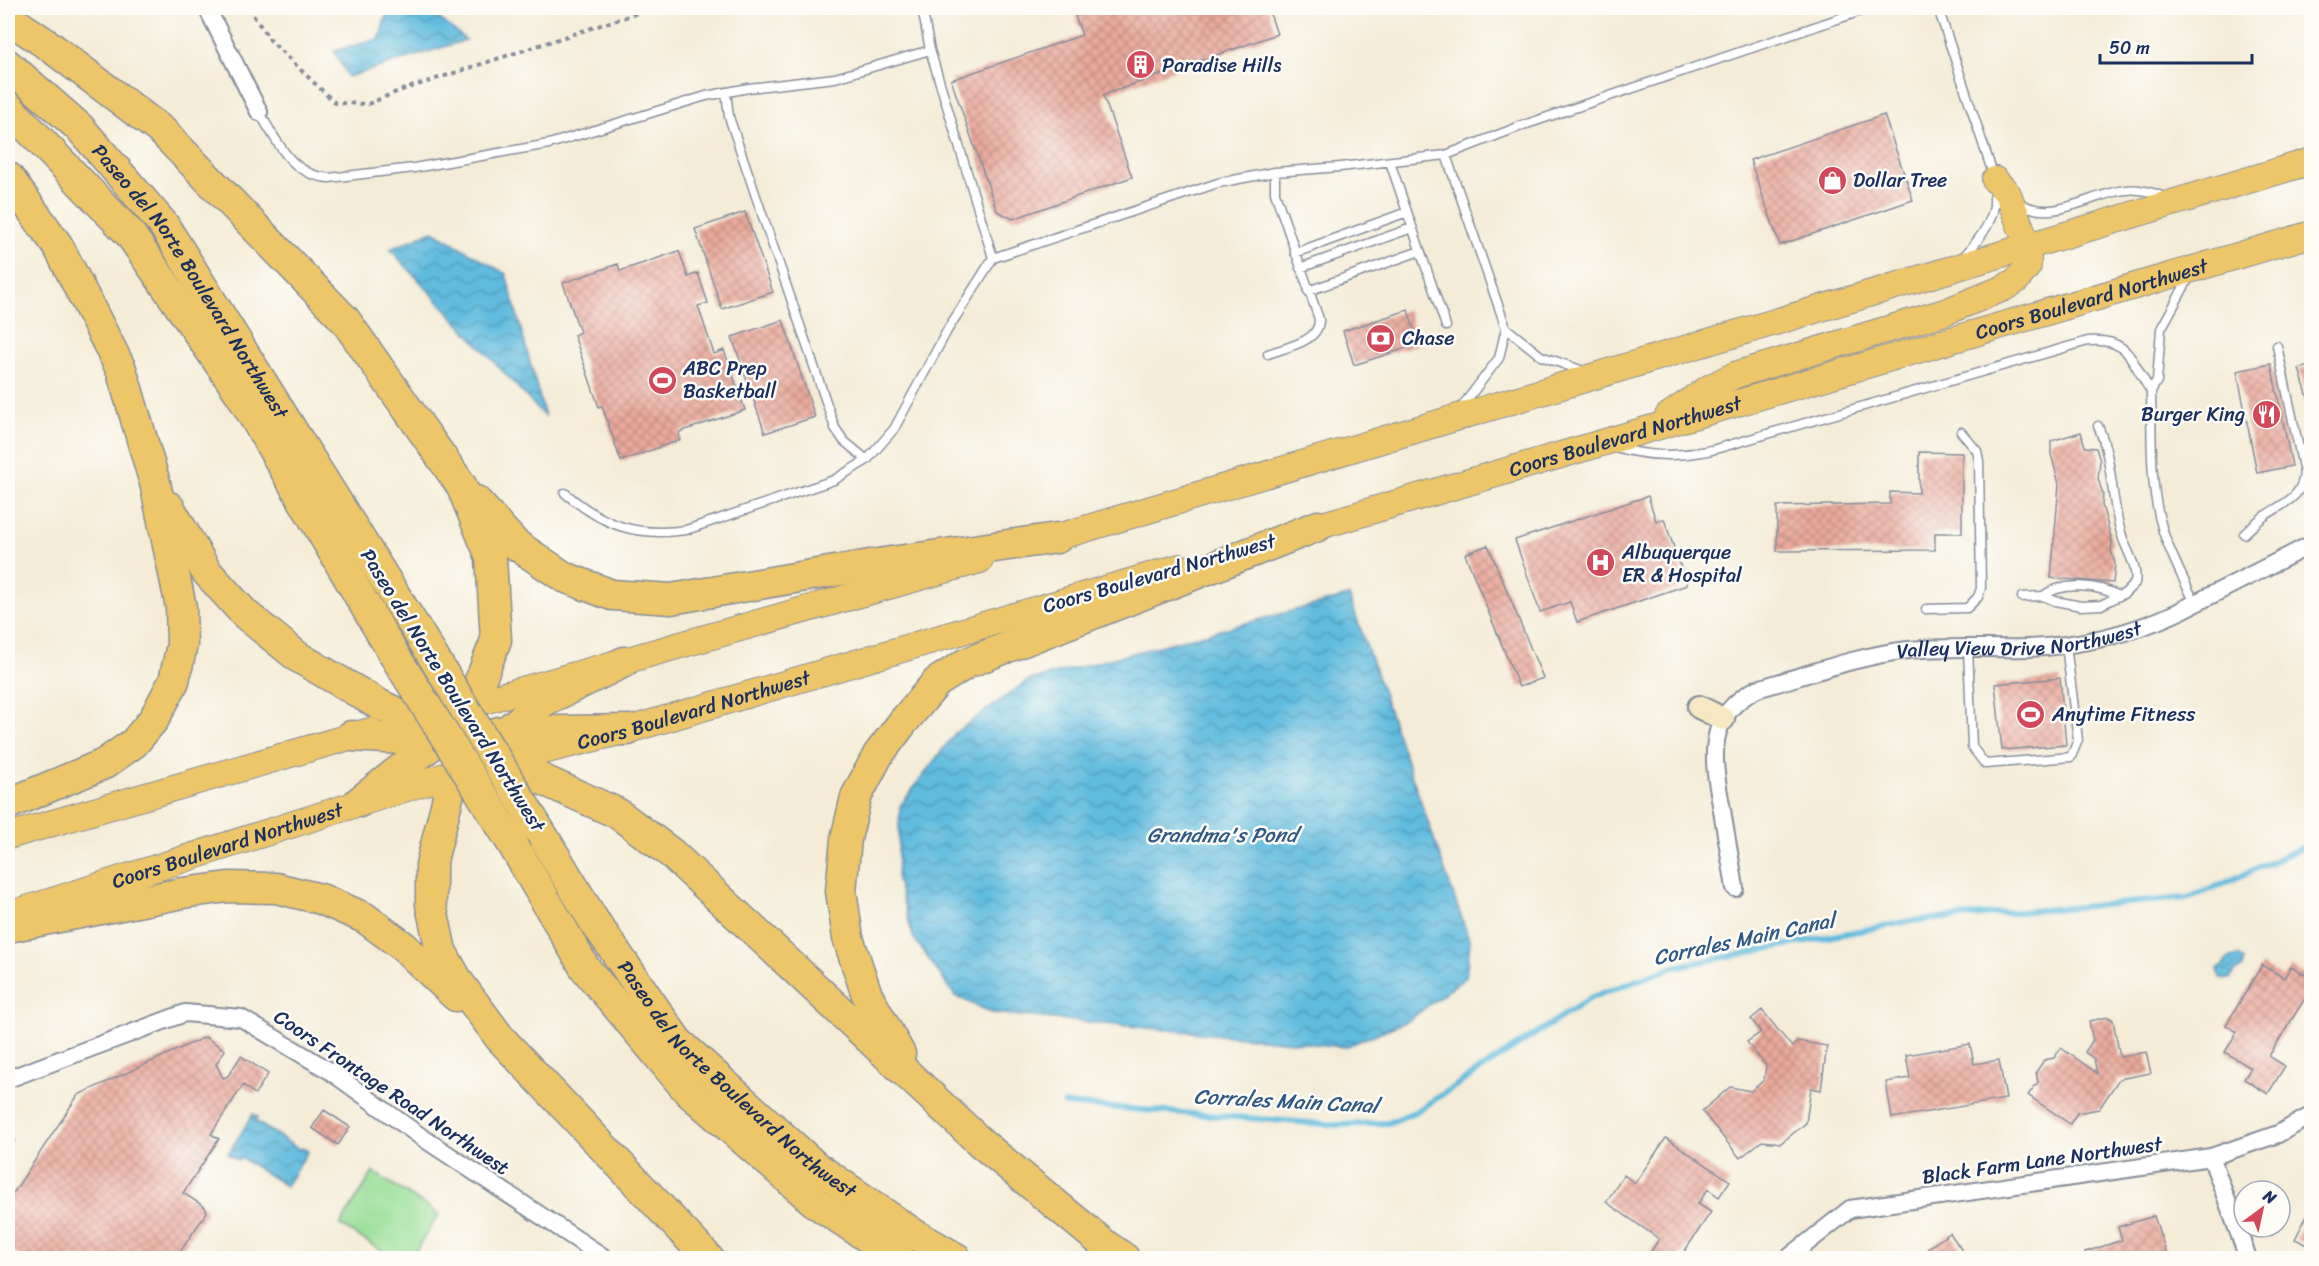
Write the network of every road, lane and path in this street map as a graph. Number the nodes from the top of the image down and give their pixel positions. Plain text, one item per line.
1 (207, 8) edge
2 (248, 8) edge
3 (653, 8) edge
4 (922, 8) edge
5 (1870, 8) edge
6 (1938, 8) edge
7 (8, 18) edge
8 (930, 50) junction
9 (8, 65) edge
10 (726, 92) junction
11 (8, 107) edge
12 (259, 112) joint
13 (1446, 155) junction
14 (2312, 161) edge
15 (1390, 162) junction
16 (1275, 172) junction
17 (8, 177) edge
18 (2002, 187) junction
19 (2176, 201) junction
20 (1407, 212) junction
21 (1412, 228) junction
22 (2312, 234) edge
23 (2028, 246) junction
24 (1420, 251) junction
25 (1295, 253) junction
26 (993, 258) junction
27 (1300, 268) junction
28 (1948, 270) junction
29 (2194, 270) junction
30 (1308, 291) junction
31 (1446, 326) dead end
32 (1506, 328) junction
33 (2277, 346) dead end
34 (1268, 354) dead end
35 (1597, 376) junction
36 (2151, 391) junction
37 (1452, 420) junction
38 (1656, 426) junction
39 (2098, 426) dead end
40 (1961, 432) dead end
41 (1601, 442) junction
42 (867, 459) junction
43 (154, 483) junction
44 (461, 485) junction
45 (565, 493) dead end
46 (1318, 526) junction
47 (2244, 534) dead end
48 (1057, 538) junction
49 (2312, 544) edge
50 (2043, 596) junction
51 (2119, 596) junction
52 (2022, 597) dead end
53 (2195, 603) junction
54 (1926, 609) dead end
55 (2066, 645) junction
56 (1968, 648) junction
57 (624, 662) junction
58 (471, 704) junction
59 (1699, 706) dead end
60 (1723, 719) junction
61 (412, 720) junction
62 (628, 730) joint
63 (351, 736) junction
64 (443, 736) junction
65 (495, 748) junction
66 (454, 773) junction
67 (359, 802) junction
68 (8, 804) edge
69 (8, 836) edge
70 (1736, 888) dead end
71 (8, 915) edge
72 (8, 927) edge
73 (500, 1038) junction
74 (8, 1079) edge
75 (914, 1080) junction
76 (2312, 1115) edge
77 (2211, 1157) junction
78 (605, 1258) edge
79 (708, 1258) edge
80 (899, 1258) edge
81 (956, 1258) edge
82 (1124, 1258) edge
83 (1788, 1258) edge
84 (2248, 1258) edge

1 - 12 street
2 - 3 path
4 - 8 lane
5 - 13 lane
6 - 18 lane
7 - 44 highway
8 - 10 lane
8 - 26 lane
9 - 81 highway, Paseo del Norte Boulevard Northwest, bridge
10 - 12 lane
10 - 42 lane
11 - 80 highway, Paseo del Norte Boulevard Northwest, bridge
13 - 15 lane
13 - 32 lane
14 - 19 main road
15 - 16 lane
15 - 20 lane
16 - 25 lane
16 - 26 lane
17 - 43 highway
18 - 19 lane
18 - 23 main road
18 - 28 lane
19 - 23 main road
20 - 21 lane
20 - 25 lane
21 - 24 lane
21 - 27 lane
22 - 29 main road, Coors Boulevard Northwest
23 - 28 main road
23 - 38 main road
24 - 30 lane
24 - 31 lane
25 - 27 lane
26 - 42 lane
27 - 30 lane
28 - 35 main road
29 - 36 lane
29 - 38 main road, Coors Boulevard Northwest
30 - 34 lane
32 - 35 lane
32 - 37 lane
33 - 47 lane
35 - 37 main road
36 - 41 lane
36 - 53 lane
37 - 48 main road
38 - 41 main road, Coors Boulevard Northwest
39 - 51 lane
40 - 54 lane
41 - 46 main road, Coors Boulevard Northwest
42 - 45 lane
43 - 61 highway
43 - 68 highway
44 - 48 highway
44 - 58 highway
46 - 62 main road, Coors Boulevard Northwest
46 - 75 highway
48 - 57 main road
49 - 53 street, Valley View Drive Northwest
50 - 51 lane
50 - 51 lane
50 - 52 lane
53 - 55 street, Valley View Drive Northwest
55 - 56 street, Valley View Drive Northwest
55 - 56 lane
56 - 60 street, Valley View Drive Northwest
57 - 58 main road
57 - 65 highway
58 - 61 main road
58 - 64 highway
59 - 60 street
60 - 70 street, Valley View Drive Northwest
61 - 63 main road
61 - 64 highway
62 - 65 highway
63 - 64 highway
63 - 69 main road
64 - 65 highway
64 - 67 highway
65 - 66 highway
65 - 75 highway
66 - 67 main road, Coors Boulevard Northwest
66 - 73 highway
67 - 71 main road, Coors Boulevard Northwest
72 - 73 highway
73 - 79 highway
74 - 78 street, Coors Frontage Road Northwest
75 - 82 highway
76 - 77 street, Black Farm Lane Northwest
77 - 83 street, Black Farm Lane Northwest
77 - 84 street

